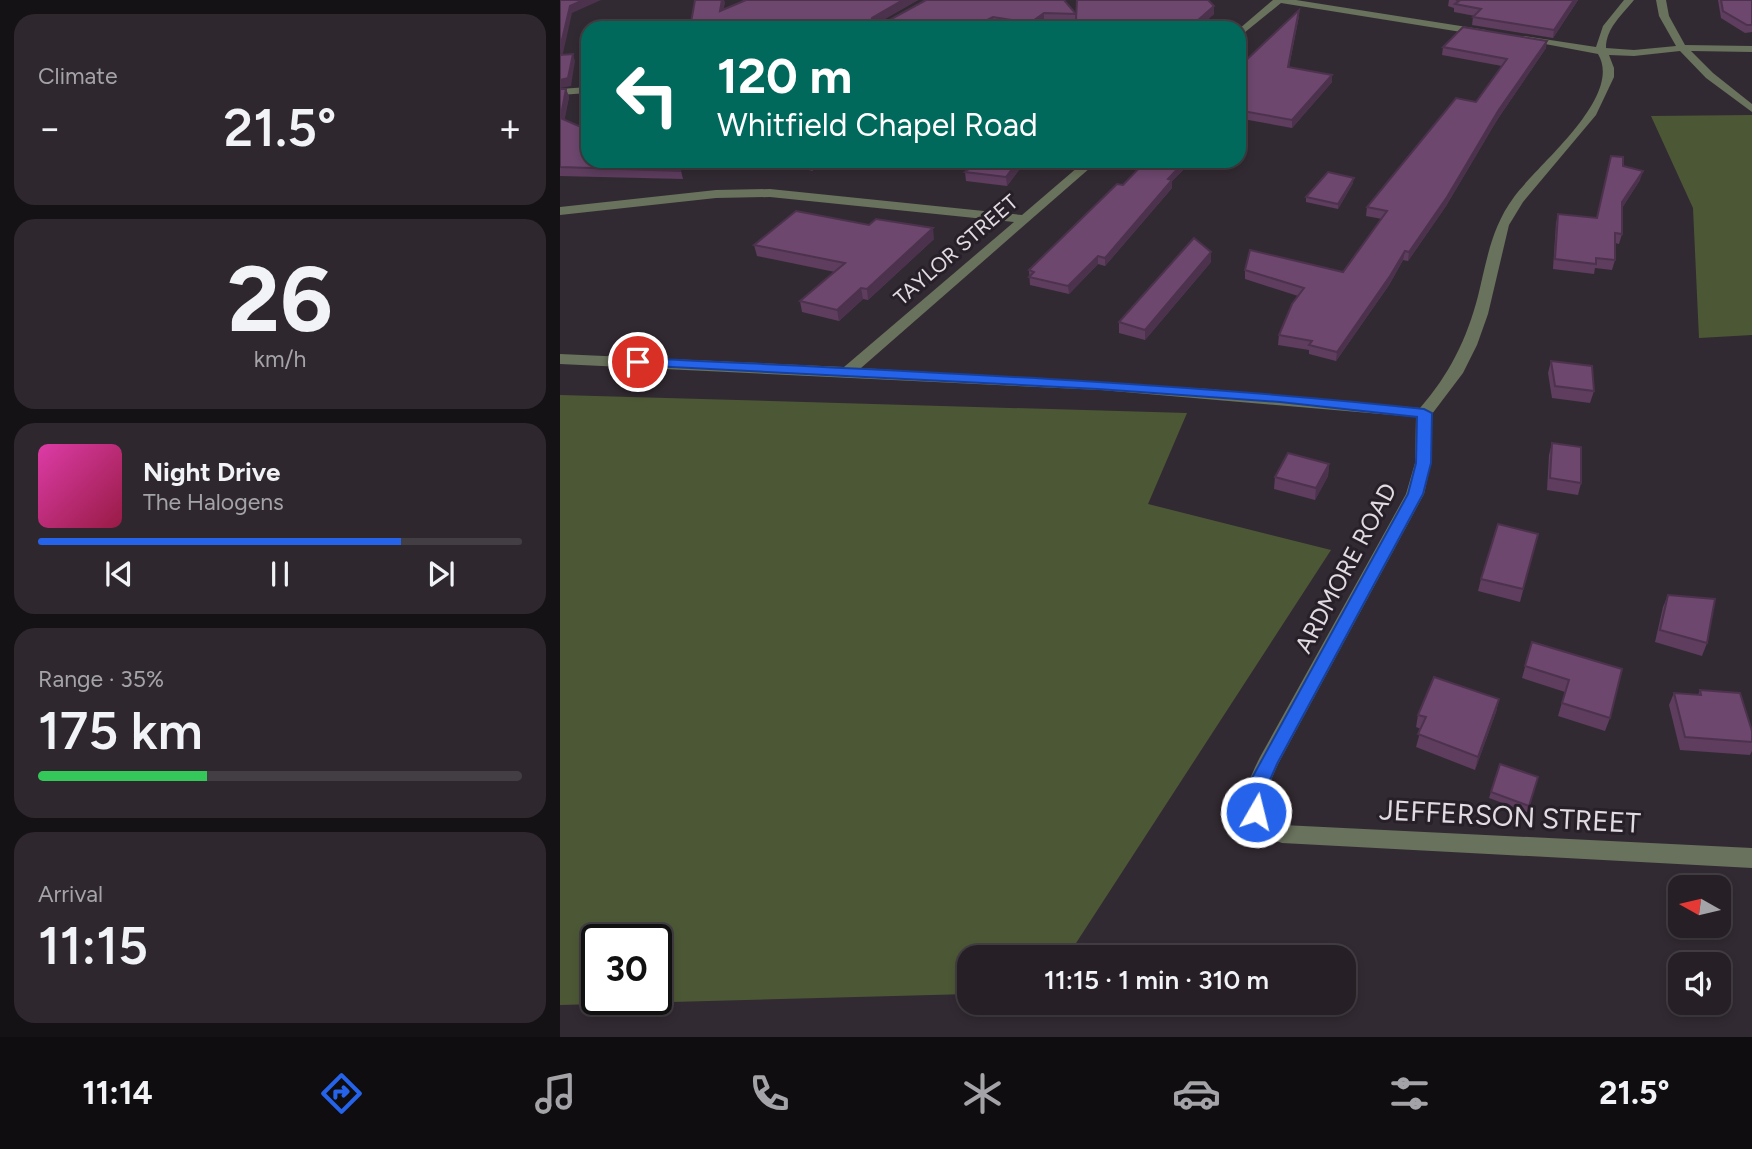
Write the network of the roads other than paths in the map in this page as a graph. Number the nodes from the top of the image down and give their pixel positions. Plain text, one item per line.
1 (1278, 0) edge
2 (1629, 0) edge
3 (1661, 0) edge
4 (1246, 28) edge
5 (1494, 34) edge
6 (1507, 36) edge
7 (1682, 48) junction
8 (1752, 49) edge
9 (1601, 51) junction
10 (581, 90) edge
11 (560, 92) edge
12 (1752, 109) edge
13 (1084, 168) edge
14 (560, 211) edge
15 (1024, 219) junction
16 (560, 359) edge
17 (847, 372) junction
18 (1424, 413) junction
19 (1266, 830) joint
20 (1752, 858) edge

1 - 4 street
1 - 5 street
2 - 9 street
3 - 7 street
6 - 9 street
7 - 8 street
7 - 9 street
7 - 12 street
9 - 18 street
10 - 11 street
13 - 15 street, TAYLOR STREET
14 - 15 street
15 - 17 street, TAYLOR STREET
16 - 17 street
17 - 18 street
18 - 19 street, ARDMORE ROAD
19 - 20 street, JEFFERSON STREET

